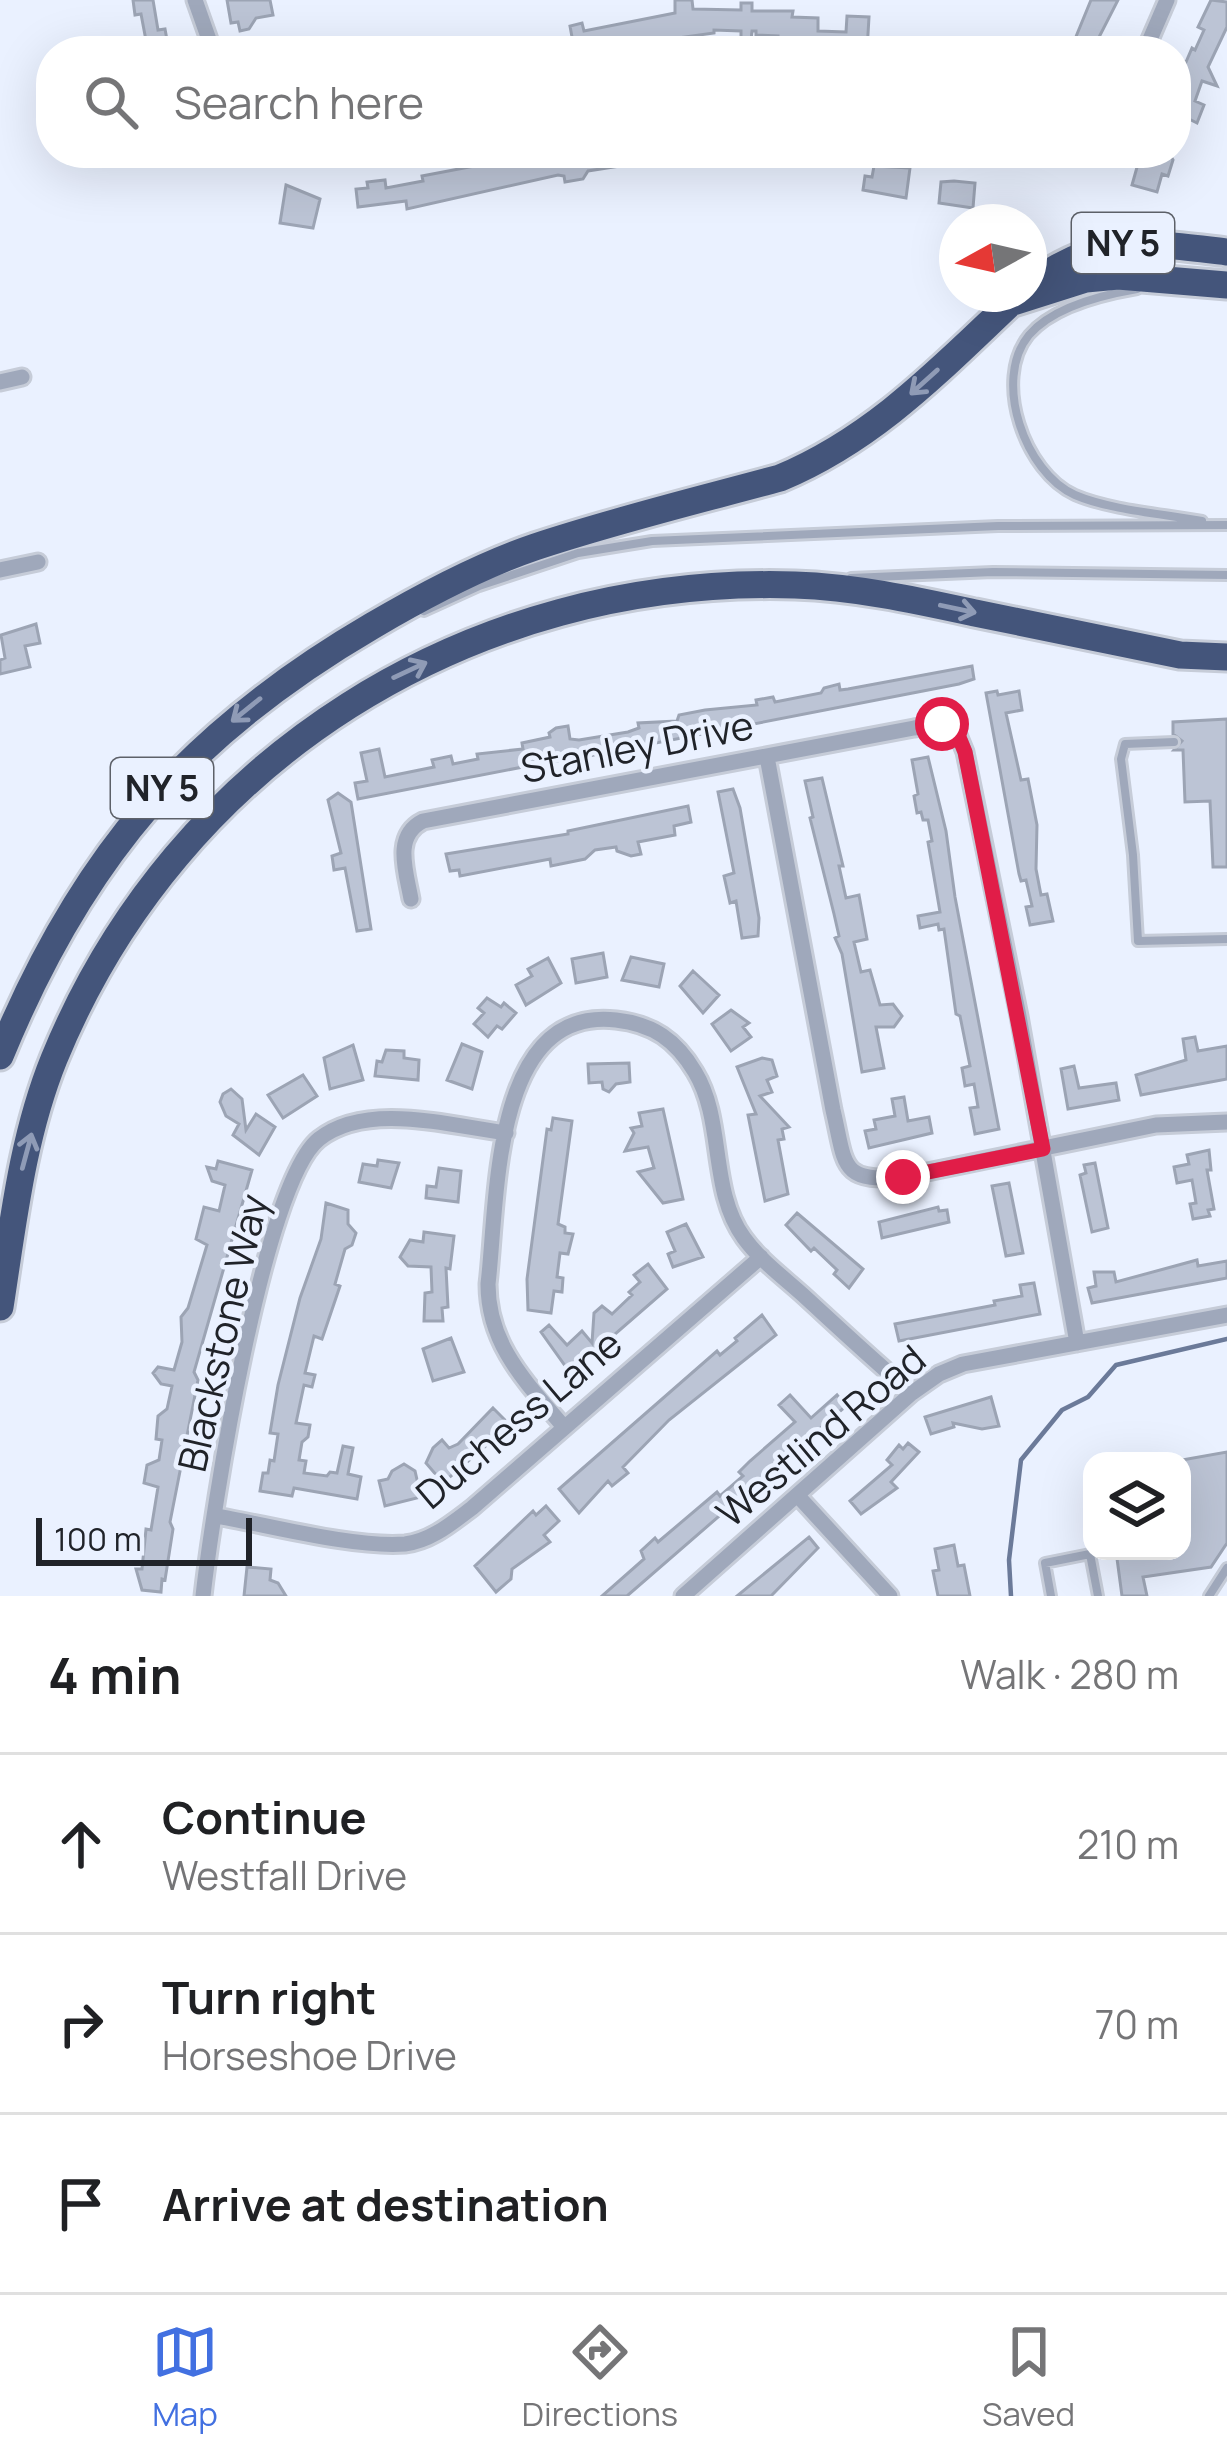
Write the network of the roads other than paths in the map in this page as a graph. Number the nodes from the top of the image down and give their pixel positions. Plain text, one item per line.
1 (195, 0) edge
2 (1167, 0) edge
3 (208, 36) edge
4 (1151, 36) edge
5 (1227, 252) edge
6 (1047, 276) edge
7 (1180, 281) junction
8 (1227, 285) edge
9 (1047, 288) edge
10 (1000, 312) edge
11 (22, 377) dead end
12 (0, 382) edge
13 (1224, 525) edge
14 (38, 562) dead end
15 (0, 570) edge
16 (1227, 575) edge
17 (717, 586) junction
18 (1227, 657) edge
19 (308, 664) junction
20 (1174, 742) dead end
21 (767, 757) junction
22 (411, 899) dead end
23 (1227, 939) edge
24 (0, 1056) edge
25 (1227, 1122) edge
26 (506, 1133) junction
27 (1043, 1149) junction
28 (761, 1257) junction
29 (0, 1307) edge
30 (1227, 1315) edge
31 (1077, 1343) junction
32 (912, 1393) junction
33 (564, 1427) junction
34 (799, 1496) junction
35 (216, 1516) junction
36 (1227, 1568) edge
37 (1210, 1595) edge
38 (203, 1596) edge
39 (683, 1596) edge
40 (890, 1596) edge
41 (1051, 1596) edge
42 (1098, 1596) edge
43 (1193, 1596) edge

1 - 3 street
2 - 4 street
5 - 6 highway, NY 5
7 - 8 highway
7 - 9 highway
7 - 13 lane
10 -> 19 highway, NY 5
11 - 12 street
13 - 19 lane
14 - 15 street
16 - 17 lane
17 -> 18 highway, NY 5
29 -> 17 highway, NY 5
19 -> 24 highway, NY 5
20 - 23 lane
21 - 22 street, Stanley Drive
21 - 27 street
21 - 27 street, Stanley Drive
25 - 27 street
26 - 28 street
26 - 33 street
26 - 35 street, Blackstone Way
27 - 31 street
28 - 32 street
28 - 33 street, Duchess Lane
30 - 31 street, Westlind Road
31 - 32 street, Westlind Road
32 - 34 street, Westlind Road
33 - 35 street, Duchess Lane
34 - 39 street, Westlind Road
34 - 40 street
35 - 38 street, Blackstone Way
36 - 37 lane
37 - 43 lane
41 - 42 lane

